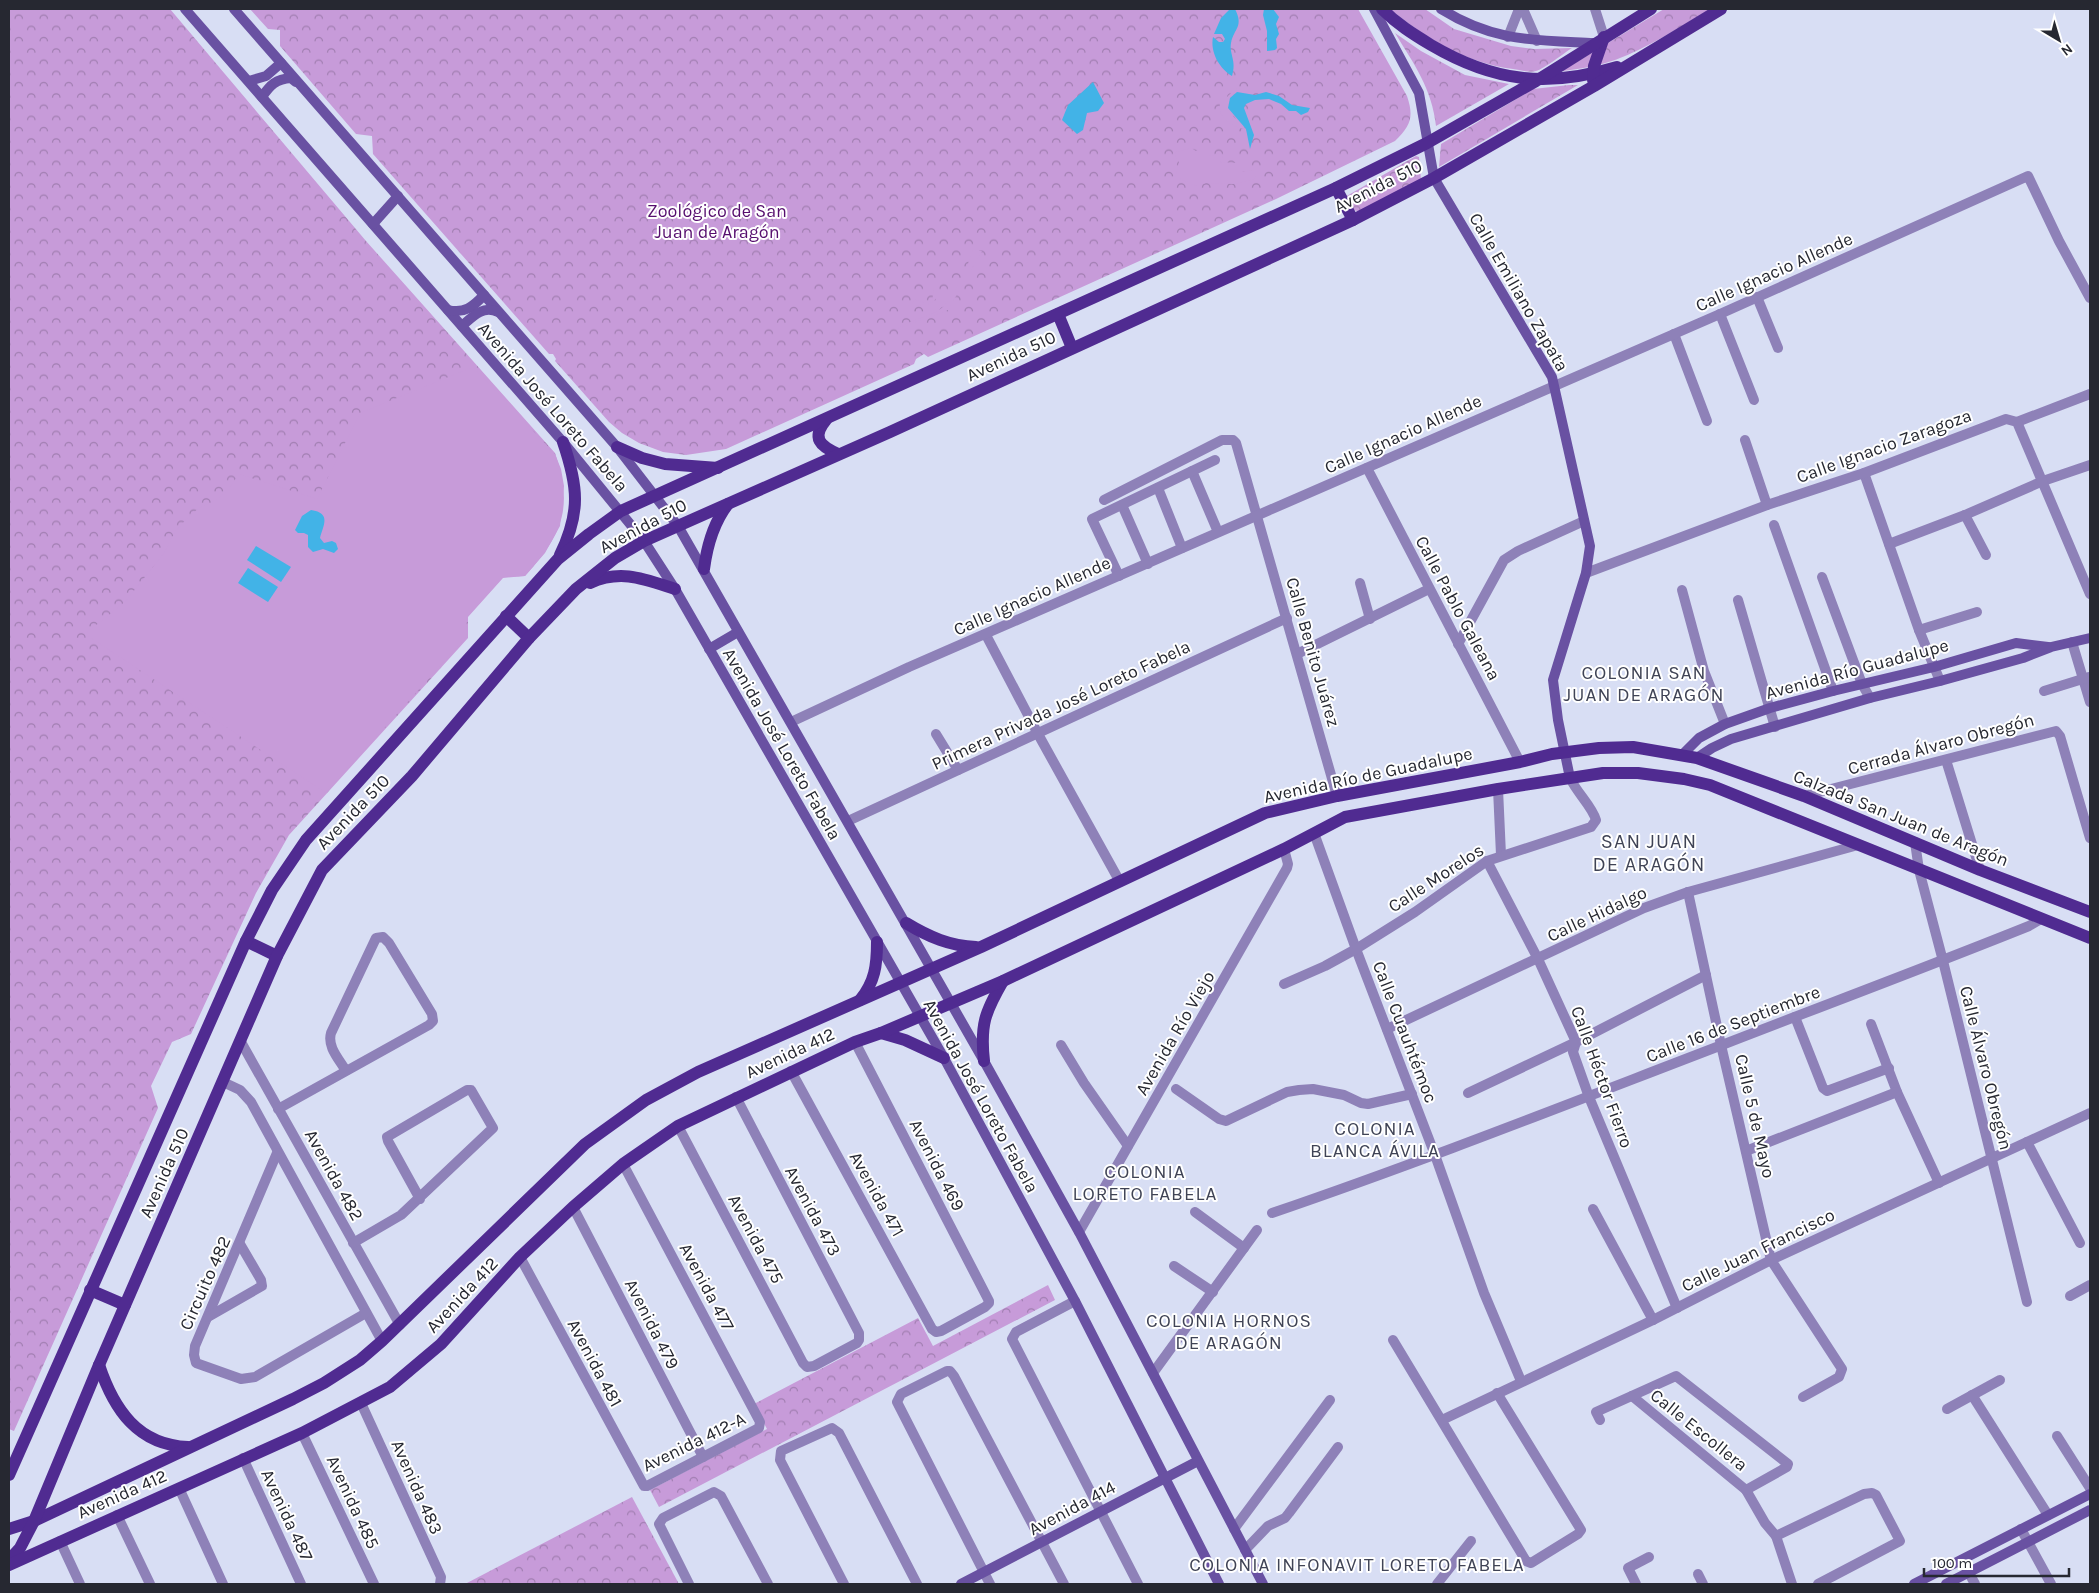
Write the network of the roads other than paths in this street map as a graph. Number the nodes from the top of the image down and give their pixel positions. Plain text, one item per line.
1 (185, 9) edge
2 (234, 9) edge
3 (1374, 9) edge
4 (1382, 9) edge
5 (1441, 9) edge
6 (1454, 9) edge
7 (1518, 9) edge
8 (1523, 9) edge
9 (1595, 9) edge
10 (1651, 9) edge
11 (1721, 9) edge
12 (1458, 19) junction
13 (1508, 37) junction
14 (1599, 40) junction
15 (1537, 41) junction
16 (281, 63) junction
17 (1536, 80) junction
18 (1593, 80) junction
19 (248, 81) junction
20 (299, 84) junction
21 (262, 97) junction
22 (1427, 143) junction
23 (1434, 178) junction
24 (1336, 188) junction
25 (398, 196) junction
26 (1352, 220) junction
27 (373, 224) junction
28 (484, 295) junction
29 (1757, 298) junction
30 (2090, 298) edge
31 (448, 310) junction
32 (498, 312) junction
33 (1058, 314) junction
34 (1720, 314) junction
35 (462, 326) junction
36 (1674, 334) junction
37 (1072, 348) junction
38 (1778, 348) dead end
39 (1554, 385) junction
40 (2090, 394) edge
41 (1754, 400) dead end
42 (826, 420) junction
43 (1706, 421) dead end
44 (2017, 422) junction
45 (1745, 440) dead end
46 (563, 442) junction
47 (616, 447) junction
48 (838, 454) junction
49 (1215, 460) dead end
50 (2090, 464) edge
51 (720, 468) junction
52 (1367, 468) junction
53 (1192, 471) junction
54 (1864, 473) junction
55 (2043, 481) junction
56 (1158, 488) junction
57 (656, 496) junction
58 (1104, 500) dead end
59 (730, 502) junction
60 (1122, 505) junction
61 (1767, 505) junction
62 (621, 512) junction
63 (1965, 515) junction
64 (1256, 516) junction
65 (1584, 522) junction
66 (1774, 525) dead end
67 (678, 526) junction
68 (1218, 532) junction
69 (644, 541) junction
70 (1888, 544) junction
71 (1182, 548) junction
72 (1986, 555) dead end
73 (558, 559) junction
74 (1148, 564) junction
75 (704, 569) junction
76 (1586, 573) junction
77 (1120, 576) junction
78 (1822, 577) dead end
79 (1360, 583) dead end
80 (576, 589) junction
81 (675, 589) junction
82 (1429, 589) junction
83 (1682, 590) dead end
84 (2090, 594) edge
85 (1738, 600) dead end
86 (1977, 612) dead end
87 (506, 616) junction
88 (1287, 618) junction
89 (1370, 619) junction
90 (1919, 630) junction
91 (738, 632) junction
92 (986, 635) junction
93 (529, 638) junction
94 (2090, 638) edge
95 (2072, 642) junction
96 (1458, 644) junction
97 (2052, 647) junction
98 (709, 650) junction
99 (1297, 654) junction
100 (1934, 667) junction
101 (2087, 677) edge
102 (1940, 681) junction
103 (1862, 684) junction
104 (2044, 690) dead end
105 (1833, 691) junction
106 (1870, 698) junction
107 (2090, 702) edge
108 (1770, 708) junction
109 (791, 722) junction
110 (1725, 724) junction
111 (1775, 727) junction
112 (936, 734) dead end
113 (1038, 734) junction
114 (1564, 752) junction
115 (1682, 755) junction
116 (1697, 758) junction
117 (1946, 760) junction
118 (1520, 762) junction
119 (958, 770) junction
120 (1570, 778) junction
121 (1498, 789) junction
122 (1337, 796) junction
123 (1804, 796) junction
124 (848, 821) junction
125 (1314, 833) junction
126 (2090, 838) edge
127 (1915, 842) junction
128 (1858, 845) junction
129 (1284, 848) junction
130 (1501, 856) junction
131 (1487, 861) junction
132 (1918, 870) junction
133 (1980, 870) junction
134 (1120, 882) junction
135 (1688, 892) junction
136 (2090, 912) edge
137 (2041, 918) junction
138 (906, 923) junction
139 (2090, 938) edge
140 (246, 941) junction
141 (878, 942) junction
142 (982, 947) junction
143 (1356, 949) junction
144 (277, 956) junction
145 (1538, 959) junction
146 (1943, 960) junction
147 (932, 968) junction
148 (1706, 975) junction
149 (1002, 981) junction
150 (900, 983) junction
151 (1284, 984) dead end
152 (859, 1001) junction
153 (952, 1002) junction
154 (919, 1016) junction
155 (1795, 1017) junction
156 (1871, 1024) dead end
157 (1388, 1029) junction
158 (881, 1033) junction
159 (241, 1042) junction
160 (855, 1042) junction
161 (1576, 1042) junction
162 (1061, 1044) dead end
163 (1721, 1045) junction
164 (944, 1058) junction
165 (984, 1061) junction
166 (1889, 1068) junction
167 (346, 1071) junction
168 (791, 1071) junction
169 (223, 1082) junction
170 (1176, 1089) dead end
171 (1897, 1092) junction
172 (1468, 1093) dead end
173 (1412, 1094) junction
174 (736, 1097) junction
175 (1589, 1097) junction
176 (278, 1109) junction
177 (2090, 1113) edge
178 (678, 1126) junction
179 (2027, 1142) junction
180 (1128, 1146) junction
181 (1746, 1151) junction
182 (277, 1153) junction
183 (1435, 1155) junction
184 (1992, 1159) junction
185 (623, 1164) junction
186 (1939, 1183) junction
187 (420, 1199) junction
188 (573, 1207) junction
189 (1593, 1210) dead end
190 (1195, 1212) dead end
191 (1272, 1213) dead end
192 (1257, 1230) dead end
193 (1079, 1232) junction
194 (353, 1243) junction
195 (2080, 1243) dead end
196 (240, 1244) junction
197 (1244, 1248) junction
198 (520, 1257) junction
199 (1772, 1260) junction
200 (1174, 1266) dead end
201 (2090, 1285) edge
202 (90, 1290) junction
203 (1213, 1292) junction
204 (2070, 1296) dead end
205 (1075, 1301) junction
206 (2027, 1302) dead end
207 (125, 1305) junction
208 (1677, 1308) junction
209 (366, 1313) junction
210 (208, 1317) junction
211 (1653, 1320) junction
212 (400, 1324) junction
213 (936, 1332) joint
214 (1393, 1340) dead end
215 (382, 1341) junction
216 (99, 1365) junction
217 (807, 1367) joint
218 (1153, 1373) junction
219 (2000, 1380) dead end
220 (1521, 1381) junction
221 (1496, 1392) junction
222 (1972, 1395) junction
223 (1632, 1396) junction
224 (1803, 1397) dead end
225 (1330, 1400) dead end
226 (362, 1403) junction
227 (1947, 1409) dead end
228 (1442, 1420) junction
229 (1600, 1420) dead end
230 (760, 1426) joint
231 (302, 1433) junction
232 (2057, 1436) dead end
233 (191, 1447) junction
234 (1338, 1447) dead end
235 (703, 1457) junction
236 (243, 1458) junction
237 (1198, 1461) junction
238 (9, 1475) edge
239 (1164, 1478) junction
240 (642, 1484) joint
241 (178, 1488) junction
242 (2090, 1488) edge
243 (1746, 1490) junction
244 (2086, 1496) edge
245 (1099, 1512) junction
246 (2089, 1512) edge
247 (117, 1515) junction
248 (2048, 1515) junction
249 (34, 1521) junction
250 (9, 1529) edge
251 (1234, 1529) junction
252 (2021, 1529) junction
253 (1776, 1536) junction
254 (60, 1541) junction
255 (1471, 1541) dead end
256 (1041, 1542) junction
257 (2028, 1542) junction
258 (1245, 1550) junction
259 (1650, 1557) dead end
260 (9, 1560) edge
261 (1962, 1560) junction
262 (9, 1565) edge
263 (984, 1572) junction
264 (1969, 1573) junction
265 (1698, 1574) dead end
266 (80, 1584) edge
267 (150, 1584) edge
268 (224, 1584) edge
269 (301, 1584) edge
270 (374, 1584) edge
271 (440, 1584) edge
272 (689, 1584) edge
273 (768, 1584) edge
274 (844, 1584) edge
275 (917, 1584) edge
276 (961, 1584) edge
277 (990, 1584) edge
278 (1064, 1584) edge
279 (1138, 1584) edge
280 (1219, 1584) edge
281 (1262, 1584) edge
282 (1437, 1584) edge
283 (1636, 1584) edge
284 (1703, 1584) edge
285 (1792, 1584) edge
286 (1818, 1584) edge
287 (1914, 1584) edge
288 (1946, 1584) edge
289 (1975, 1584) edge
290 (2051, 1584) edge

1 - 19 main road, Avenida José Loreto Fabela
2 - 16 main road, Avenida José Loreto Fabela
3 - 22 main road, Calle Emiliano Zapata
4 - 17 main road
5 - 12 main road
6 - 12 street
7 - 13 street
8 - 15 street
9 - 14 street
10 - 14 main road, Avenida 510
11 - 18 main road
12 - 13 main road
13 - 15 main road
14 - 15 main road
14 - 17 main road, Avenida 510
14 - 18 main road
16 - 19 main road
16 - 20 main road, Avenida José Loreto Fabela
17 - 18 main road
17 - 22 main road, Avenida 510
18 - 23 main road, Avenida 510
19 - 21 main road, Avenida José Loreto Fabela
20 - 21 main road
20 - 25 main road, Avenida José Loreto Fabela
21 - 27 main road, Avenida José Loreto Fabela
22 - 23 main road, Calle Emiliano Zapata
22 - 24 main road, Avenida 510
23 - 26 main road, Avenida 510
23 - 39 main road, Calle Emiliano Zapata
24 - 26 main road
24 - 33 main road, Avenida 510
25 - 27 main road
25 - 28 main road, Avenida José Loreto Fabela
26 - 37 main road, Avenida 510
27 - 31 main road, Avenida José Loreto Fabela
28 - 31 main road
28 - 32 main road, Avenida José Loreto Fabela
29 - 30 street, Calle Ignacio Allende
29 - 34 street, Calle Ignacio Allende
29 - 38 street
31 - 35 main road, Avenida José Loreto Fabela
32 - 35 main road
32 - 47 main road, Avenida José Loreto Fabela
33 - 37 main road
33 - 42 main road, Avenida 510
34 - 36 street, Calle Ignacio Allende
34 - 41 street
35 - 46 main road, Avenida José Loreto Fabela
36 - 39 street, Calle Ignacio Allende
36 - 43 street
37 - 48 main road, Avenida 510
39 - 52 street, Calle Ignacio Allende
39 - 65 main road, Calle Emiliano Zapata
40 - 44 street, Calle Ignacio Zaragoza
42 - 48 main road
42 - 51 main road, Avenida 510
44 - 54 street, Calle Ignacio Zaragoza
44 - 55 street
45 - 61 street
46 - 62 main road, Avenida José Loreto Fabela
46 - 73 main road
47 - 51 main road
47 - 57 main road, Avenida José Loreto Fabela
48 - 59 main road, Avenida 510
49 - 53 street
50 - 55 street
51 - 57 main road, Avenida 510
52 - 64 street, Calle Ignacio Allende
52 - 82 street, Calle Pablo Galeana
53 - 56 street
53 - 68 street
54 - 61 street, Calle Ignacio Zaragoza
54 - 70 street
55 - 63 street
55 - 84 street
56 - 60 street
56 - 71 street
57 - 62 main road, Avenida 510
57 - 67 main road, Avenida José Loreto Fabela
58 - 64 street, Calle Benito Juárez
59 - 67 main road, Avenida 510
59 - 75 main road
60 - 74 street
60 - 77 street
61 - 76 street, Calle Ignacio Zaragoza
62 - 69 main road, Avenida José Loreto Fabela
62 - 73 main road, Avenida 510
63 - 70 street
63 - 72 street
64 - 68 street, Calle Ignacio Allende
64 - 88 street, Calle Benito Juárez
65 - 76 main road, Calle Emiliano Zapata
65 - 96 street
66 - 105 street
67 - 69 main road, Avenida 510
67 - 75 main road, Avenida José Loreto Fabela
68 - 71 street, Calle Ignacio Allende
69 - 80 main road, Avenida 510
69 - 81 main road, Avenida José Loreto Fabela
70 - 90 street
71 - 74 street, Calle Ignacio Allende
73 - 87 main road, Avenida 510
74 - 77 street, Calle Ignacio Allende
75 - 91 main road, Avenida José Loreto Fabela
76 - 114 main road, Calle Emiliano Zapata
77 - 92 street, Calle Ignacio Allende
78 - 103 street
79 - 89 street
80 - 81 main road
80 - 93 main road, Avenida 510
81 - 98 main road, Avenida José Loreto Fabela
82 - 89 street
82 - 96 street, Calle Pablo Galeana
83 - 110 street
85 - 108 street
86 - 90 street
87 - 93 main road
87 - 140 main road, Avenida 510
88 - 99 street, Calle Benito Juárez
88 - 113 street, Primera Privada José Loreto Fabela
89 - 99 street
90 - 100 street
91 - 98 main road
91 - 109 main road, Avenida José Loreto Fabela
92 - 109 street, Calle Ignacio Allende
92 - 113 street
93 - 144 main road, Avenida 510
94 - 95 main road, Avenida Río Guadalupe
95 - 97 main road, Avenida Río Guadalupe
95 - 101 street
96 - 118 street, Calle Pablo Galeana
97 - 100 main road, Avenida Río Guadalupe
97 - 102 main road, Avenida Río Guadalupe
98 - 141 main road, Avenida José Loreto Fabela
99 - 122 street, Calle Benito Juárez
100 - 102 street
100 - 103 main road, Avenida Río Guadalupe
101 - 104 street
101 - 107 street
102 - 106 main road, Avenida Río Guadalupe
103 - 105 main road, Avenida Río Guadalupe
103 - 106 street
105 - 108 main road, Avenida Río Guadalupe
106 - 111 main road, Avenida Río Guadalupe
108 - 110 main road, Avenida Río Guadalupe
108 - 111 street
109 - 124 main road, Avenida José Loreto Fabela
110 - 115 main road, Avenida Río Guadalupe
111 - 116 main road, Avenida Río Guadalupe
112 - 119 street
113 - 119 street, Primera Privada José Loreto Fabela
113 - 134 street
114 - 115 main road, Avenida Río de Guadalupe
114 - 118 main road, Avenida Río de Guadalupe
114 - 120 main road, Calle Emiliano Zapata
115 - 116 main road, Avenida Río de Guadalupe
116 - 123 main road, Calzada San Juan de Aragón
117 - 123 street, Cerrada Álvaro Obregón
117 - 126 street, Cerrada Álvaro Obregón
117 - 133 street
118 - 122 main road, Avenida Río de Guadalupe
119 - 124 street, Primera Privada José Loreto Fabela
120 - 121 main road, Avenida Río de Guadalupe
120 - 128 main road, Avenida Río de Guadalupe
120 - 130 street, Calle Morelos
121 - 125 main road, Avenida Río de Guadalupe
121 - 130 street
122 - 134 main road, Avenida Río de Guadalupe
123 - 127 main road, Calzada San Juan de Aragón
124 - 138 main road, Avenida José Loreto Fabela
125 - 129 main road, Avenida Río de Guadalupe
125 - 143 street, Calle Cuauhtémoc
127 - 132 street, Calle Álvaro Obregón
127 - 133 main road, Calzada San Juan de Aragón
128 - 132 main road
128 - 135 street, Calle Hidalgo
129 - 149 main road, Avenida Río de Guadalupe
129 - 180 street, Avenida Río Viejo
130 - 131 street, Calle Morelos
131 - 143 street, Calle Morelos
131 - 145 street, Calle Héctor Fierro
132 - 137 main road
132 - 146 street, Calle Álvaro Obregón
133 - 136 main road, Calzada San Juan de Aragón
134 - 142 main road, Avenida Río de Guadalupe
135 - 145 street, Calle Hidalgo
135 - 148 street, Calle 5 de Mayo
137 - 139 main road
137 - 146 street, Calle 16 de Septiembre
138 - 142 main road
138 - 147 main road, Avenida José Loreto Fabela
140 - 144 main road
140 - 202 main road, Avenida 510
141 - 150 main road, Avenida José Loreto Fabela
141 - 152 main road
142 - 147 main road, Avenida Río de Guadalupe
143 - 151 street, Calle Morelos
143 - 157 street, Calle Cuauhtémoc
144 - 159 main road, Avenida 510
145 - 157 street, Calle Hidalgo
145 - 161 street, Calle Héctor Fierro
146 - 155 street, Calle 16 de Septiembre
146 - 184 street, Calle Álvaro Obregón
147 - 150 main road, Avenida Río de Guadalupe
147 - 153 main road, Avenida José Loreto Fabela
148 - 161 street
148 - 163 street, Calle 5 de Mayo
149 - 153 main road, Avenida Río de Guadalupe
149 - 165 main road
150 - 152 main road, Avenida 412
150 - 154 main road, Avenida José Loreto Fabela
152 - 212 main road, Avenida 412
153 - 154 main road, Avenida Río de Guadalupe
153 - 165 main road, Avenida José Loreto Fabela
154 - 158 main road, Avenida 412
154 - 164 main road, Avenida José Loreto Fabela
155 - 163 street, Calle 16 de Septiembre
155 - 166 street
156 - 166 street
157 - 173 street, Calle Cuauhtémoc
158 - 160 main road, Avenida 412
158 - 164 main road
159 - 169 main road, Avenida 510
159 - 176 street, Avenida 482
160 - 168 main road, Avenida 412
160 - 213 street, Avenida 469
161 - 172 street
161 - 175 street, Calle Héctor Fierro
162 - 180 street
163 - 175 street, Calle 16 de Septiembre
163 - 181 street, Calle 5 de Mayo
164 - 205 main road, Avenida José Loreto Fabela
165 - 193 main road, Avenida José Loreto Fabela
166 - 171 street
167 - 167 street
167 - 176 street
168 - 174 main road, Avenida 412
168 - 213 street, Avenida 471
169 - 182 street
169 - 207 main road, Avenida 510
170 - 173 street
171 - 181 street
171 - 186 street
173 - 183 street, Calle Cuauhtémoc
174 - 178 main road, Avenida 412
174 - 217 street, Avenida 473
175 - 183 street, Calle 16 de Septiembre
175 - 208 street, Calle Héctor Fierro
176 - 194 street, Avenida 482
177 - 179 street, Calle Juan Francisco
178 - 185 main road, Avenida 412
178 - 217 street, Avenida 475
179 - 184 street, Calle Juan Francisco
179 - 195 street
180 - 193 street, Avenida Río Viejo
181 - 199 street, Calle 5 de Mayo
182 - 196 street, Circuito 482
182 - 209 street
183 - 191 street, Calle 16 de Septiembre
183 - 220 street, Calle Cuauhtémoc
184 - 186 street, Calle Juan Francisco
184 - 206 street, Calle Álvaro Obregón
185 - 188 main road, Avenida 412
185 - 230 street, Avenida 477
186 - 199 street, Calle Juan Francisco
187 - 187 street
187 - 194 street
188 - 198 main road, Avenida 412
188 - 235 street, Avenida 479
189 - 211 street
190 - 197 street
192 - 197 street
193 - 218 main road, Avenida José Loreto Fabela
194 - 212 street, Avenida 482
196 - 210 street, Circuito 482
196 - 210 street
197 - 203 street
198 - 226 main road, Avenida 412
198 - 240 street, Avenida 481
199 - 208 street, Calle Juan Francisco
199 - 224 street, Calle 5 de Mayo
200 - 203 street
201 - 204 street
202 - 207 main road
202 - 238 main road, Avenida 510
203 - 218 street
205 - 239 main road, Avenida José Loreto Fabela
205 - 245 street
207 - 216 main road, Avenida 510
208 - 211 street, Calle Juan Francisco
209 - 210 street, Circuito 482
209 - 215 street
211 - 220 street, Calle Juan Francisco
212 - 215 main road, Avenida 412
214 - 228 street
215 - 233 main road, Avenida 412
216 - 233 main road
216 - 249 main road, Avenida 510
218 - 237 main road, Avenida José Loreto Fabela
219 - 222 street
220 - 221 street, Calle Juan Francisco
221 - 228 street, Calle Juan Francisco
221 - 228 street
222 - 227 street
222 - 248 street
223 - 229 street
223 - 243 street, Calle Escollera
223 - 243 street
225 - 251 street
226 - 231 main road, Avenida 412
226 - 271 street, Avenida 483
230 - 235 street, Avenida 412-A
231 - 236 main road, Avenida 412
231 - 270 street, Avenida 485
232 - 242 street
233 - 249 main road, Avenida 412
234 - 258 street
235 - 240 street, Avenida 412-A
236 - 241 main road, Avenida 412
236 - 269 street, Avenida 487
237 - 239 main road, Avenida 414
237 - 251 main road, Avenida José Loreto Fabela
239 - 245 main road, Avenida 414
239 - 280 main road, Avenida José Loreto Fabela
241 - 247 main road, Avenida 412
241 - 268 street
243 - 253 street
244 - 246 street
244 - 248 main road
245 - 256 main road, Avenida 414
245 - 279 street
246 - 257 main road
247 - 254 main road, Avenida 412
247 - 267 street
248 - 252 main road
249 - 250 main road, Avenida 412
249 - 260 main road, Avenida 510
251 - 258 main road, Avenida José Loreto Fabela
252 - 257 street
252 - 261 main road
253 - 285 street
253 - 286 street
254 - 262 main road, Avenida 412
254 - 266 street
255 - 282 street
256 - 263 main road, Avenida 414
256 - 263 street
256 - 278 street
257 - 264 main road
257 - 290 street
258 - 281 main road, Avenida José Loreto Fabela
259 - 283 street
261 - 264 street
261 - 287 main road
263 - 276 main road, Avenida 414
263 - 277 street
264 - 288 main road
264 - 289 street
265 - 284 street
272 - 273 street
274 - 275 street

